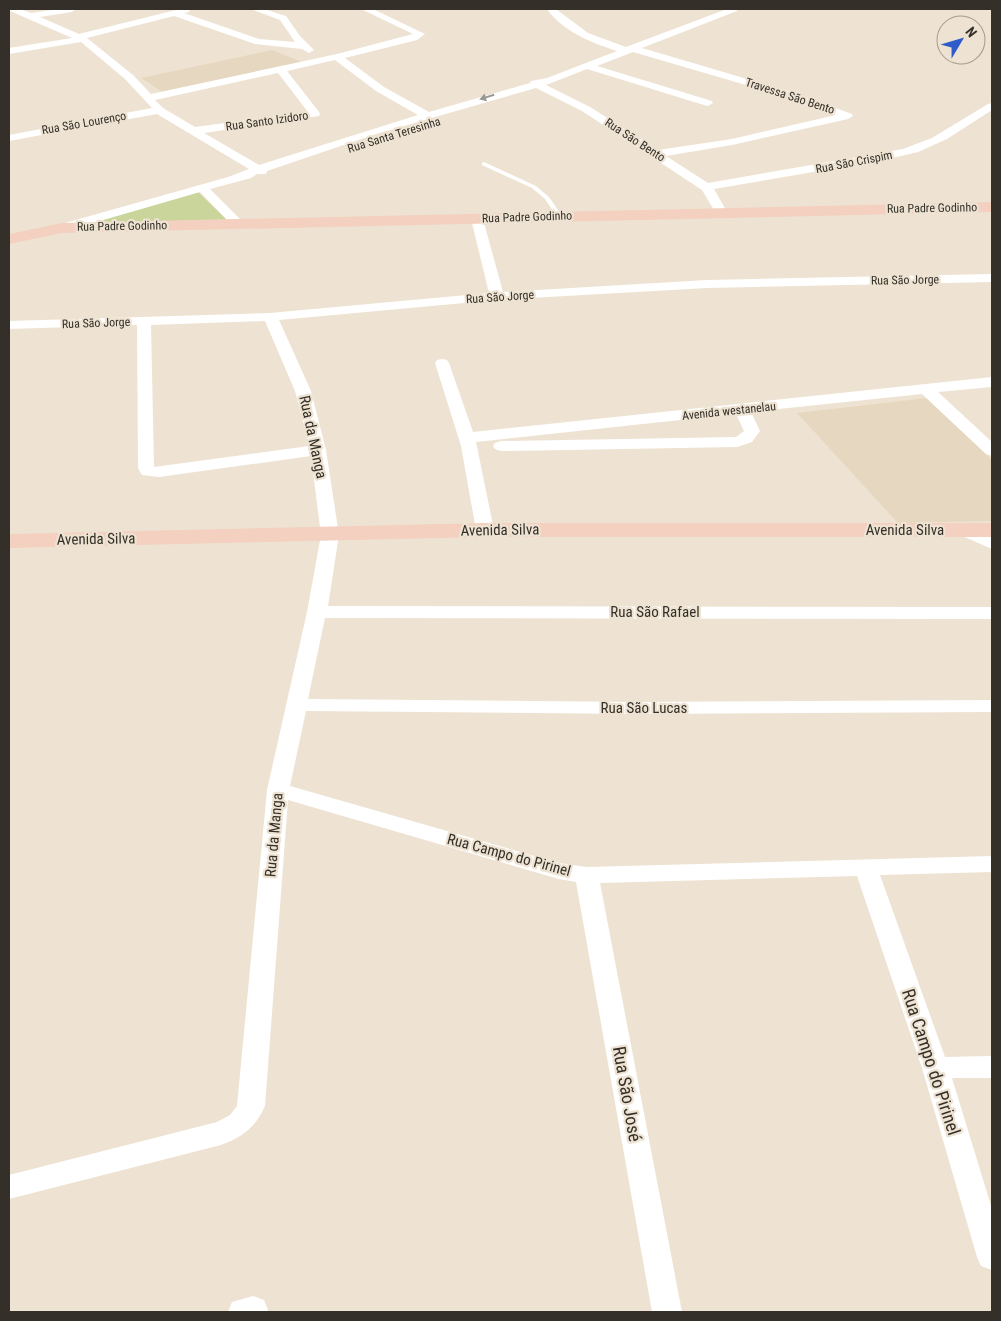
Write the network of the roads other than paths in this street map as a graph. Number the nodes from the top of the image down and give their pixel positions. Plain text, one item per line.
1 (13, 9) edge
2 (72, 9) edge
3 (190, 9) edge
4 (256, 9) edge
5 (366, 9) edge
6 (551, 9) edge
7 (734, 9) edge
8 (175, 13) junction
9 (29, 15) junction
10 (9, 18) edge
11 (81, 38) junction
12 (305, 46) junction
13 (628, 49) junction
14 (9, 51) edge
15 (337, 57) junction
16 (321, 60) junction
17 (586, 66) junction
18 (280, 69) junction
19 (543, 83) junction
20 (149, 98) junction
21 (708, 103) dead end
22 (992, 106) edge
23 (159, 110) junction
24 (426, 115) junction
25 (191, 131) junction
26 (9, 138) edge
27 (657, 154) junction
28 (484, 164) dead end
29 (259, 171) junction
30 (706, 187) junction
31 (202, 188) junction
32 (992, 207) edge
33 (721, 212) junction
34 (559, 216) junction
35 (477, 219) junction
36 (237, 223) junction
37 (62, 228) junction
38 (9, 239) edge
39 (992, 278) edge
40 (497, 296) junction
41 (270, 317) junction
42 (144, 321) junction
43 (9, 325) edge
44 (442, 363) dead end
45 (992, 382) edge
46 (927, 390) junction
47 (742, 409) junction
48 (468, 442) junction
49 (318, 450) junction
50 (992, 451) edge
51 (485, 530) junction
52 (966, 530) junction
53 (992, 530) edge
54 (330, 534) junction
55 (9, 541) edge
56 (992, 544) edge
57 (317, 612) junction
58 (992, 613) edge
59 (296, 705) junction
60 (992, 706) edge
61 (278, 790) junction
62 (992, 864) edge
63 (866, 868) junction
64 (587, 875) junction
65 (992, 1067) edge
66 (935, 1068) junction
67 (9, 1187) edge
68 (992, 1257) edge
69 (667, 1312) edge

1 - 9 street, Rua Santo Izidoro
2 - 9 street, Rua Santo Izidoro
3 - 8 street
4 - 12 street
5 - 15 street
6 - 13 street
7 - 13 street, Rua Santa Teresinha
8 - 11 street
8 - 12 street
9 - 10 street
9 - 11 street, Rua Santo Izidoro
11 - 14 street
11 - 20 street, Rua Santo Izidoro
12 - 16 street
13 - 17 street, Rua Santa Teresinha
13 - 27 street, Travessa São Bento
15 - 16 street
15 - 24 street
16 - 18 street
17 - 19 street, Rua Santa Teresinha
17 - 21 street
18 - 20 street
18 - 25 street, Rua Santo Izidoro
19 -> 24 street, Rua Santa Teresinha
19 - 27 street, Rua São Bento
19 - 29 street, Rua Santa Teresinha
20 - 23 street, Rua Santo Izidoro
22 - 30 street, Rua São Crispim
23 - 25 street, Rua Santo Izidoro
23 - 26 street, Rua São Lourenço
24 - 29 street, Rua Santa Teresinha
25 - 29 street, Rua Santo Izidoro
27 - 30 street, Rua São Bento
28 - 34 lane
29 - 31 street, Rua Santa Teresinha
30 - 33 street, Rua São Bento
31 - 36 street
31 - 37 street, Rua Santa Teresinha
32 - 33 street, Rua Padre Godinho
33 - 34 street, Rua Padre Godinho
34 - 35 street, Rua Padre Godinho
35 - 36 street, Rua Padre Godinho
35 - 40 street
36 - 37 street, Rua Padre Godinho
37 - 38 street, Rua Padre Godinho
39 - 40 street, Rua São Jorge
40 - 41 street, Rua São Jorge
41 - 42 street, Rua São Jorge
41 - 49 street, Rua da Manga
42 - 43 street, Rua São Jorge
42 - 49 street
44 - 48 street
45 - 46 street, Avenida westanelau
46 - 47 street, Avenida westanelau
46 - 50 street
47 - 48 street, Avenida westanelau
47 - 48 street
48 - 51 street
49 - 54 street, Rua da Manga
51 - 52 street, Avenida Silva
51 - 54 street, Avenida Silva
52 - 53 street, Avenida Silva
52 - 56 street
54 - 55 street, Avenida Silva
54 - 57 street, Rua da Manga
57 - 58 street, Rua São Rafael
57 - 59 street, Rua da Manga
59 - 60 street, Rua São Lucas
59 - 61 street, Rua da Manga
61 - 64 street, Rua Campo do Pirinel
61 - 67 street, Rua da Manga
62 - 63 street, Rua Campo do Pirinel
63 - 64 street, Rua Campo do Pirinel
63 - 66 street, Rua Campo do Pirinel
64 - 69 street, Rua São José
65 - 66 street
66 - 68 street, Rua Campo do Pirinel

